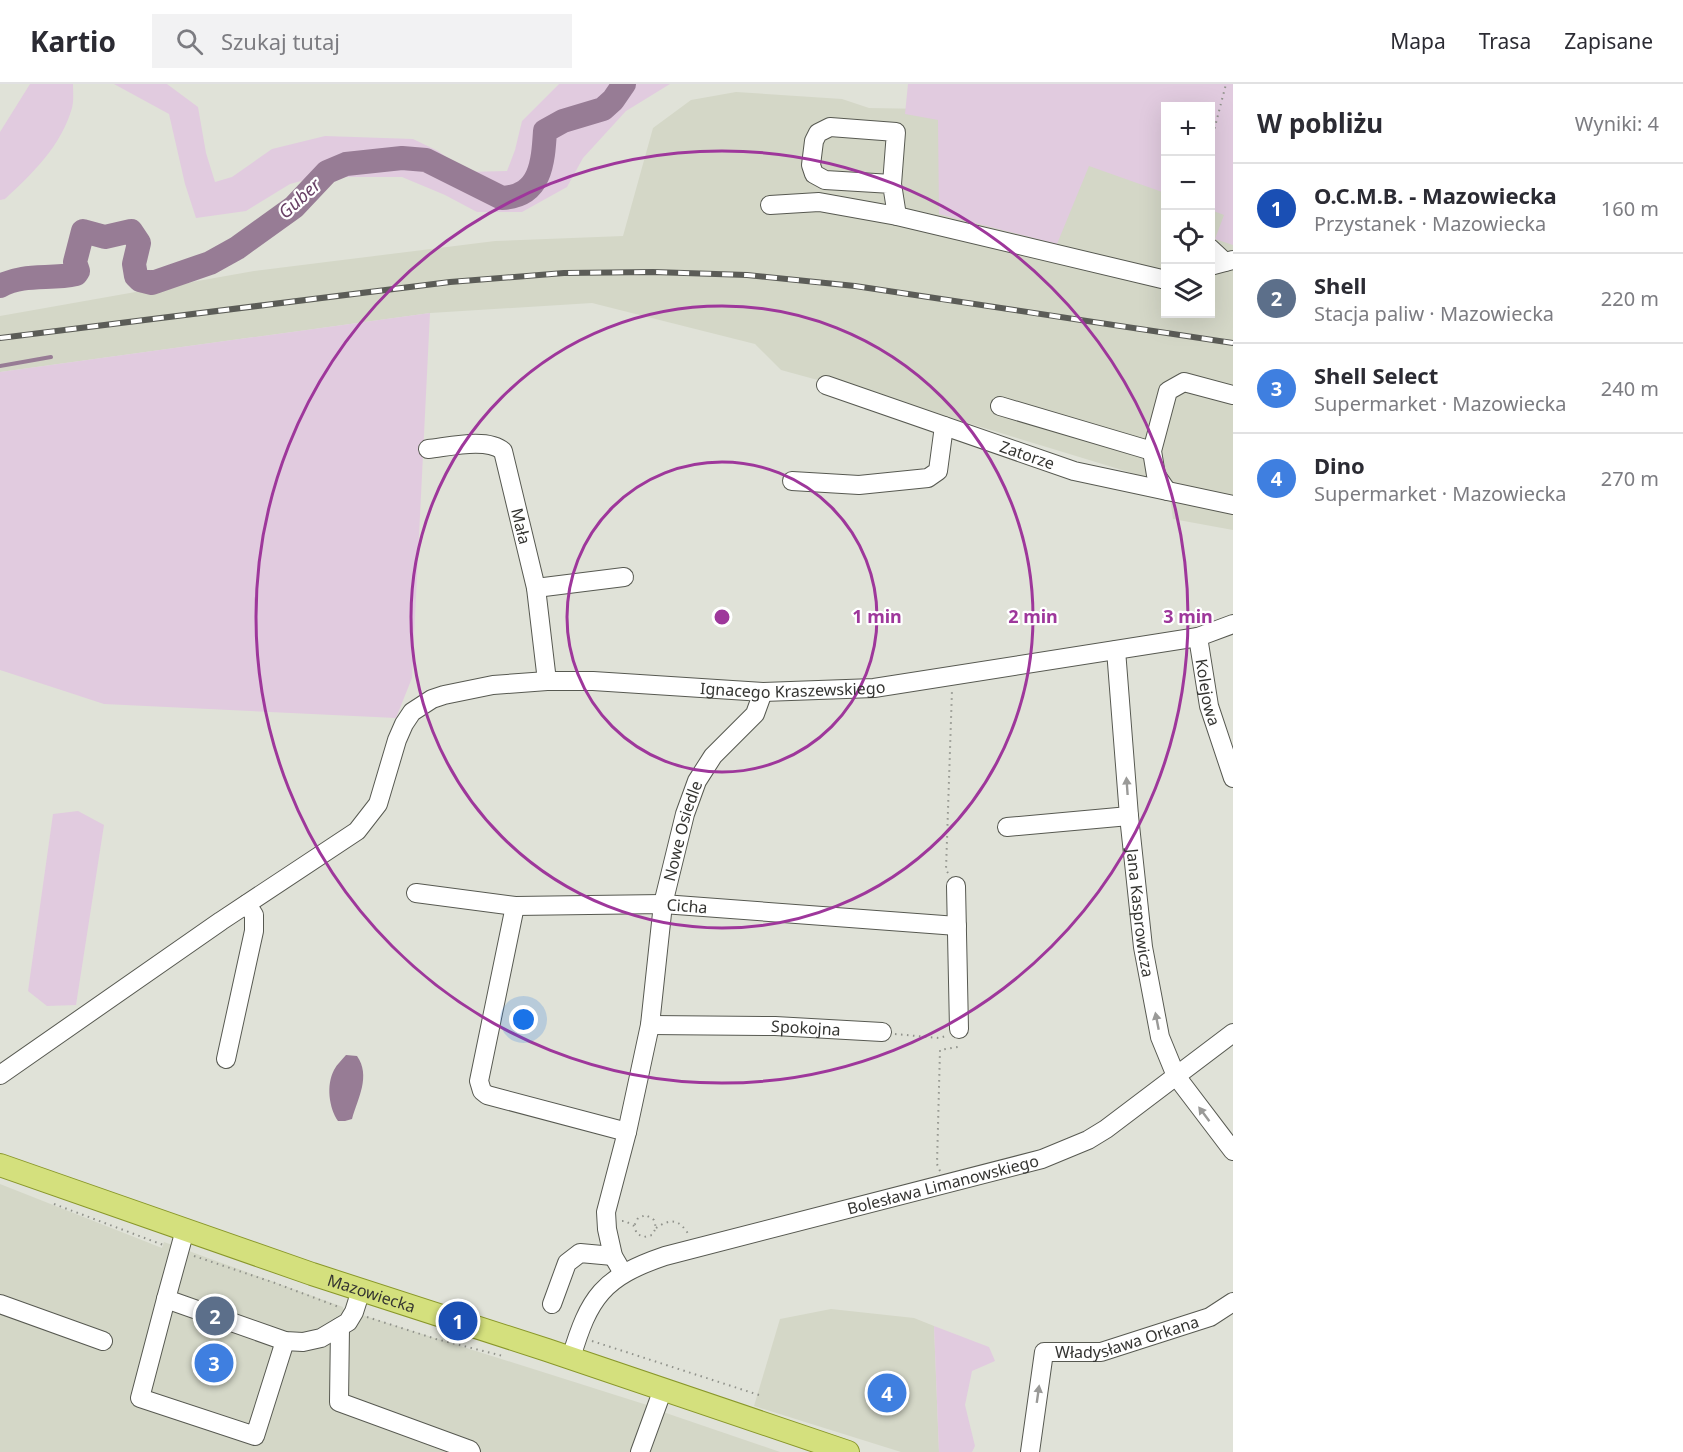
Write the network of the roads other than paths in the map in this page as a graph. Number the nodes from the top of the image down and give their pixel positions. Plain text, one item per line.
1 (892, 184) junction
2 (770, 205) dead end
3 (897, 216) junction
4 (1161, 279) edge
5 (826, 385) dead end
6 (1233, 394) edge
7 (1000, 406) dead end
8 (944, 426) junction
9 (428, 449) dead end
10 (1152, 451) junction
11 (792, 481) dead end
12 (1167, 491) junction
13 (1233, 505) edge
14 (624, 577) dead end
15 (536, 588) junction
16 (1233, 624) edge
17 (1198, 637) junction
18 (1116, 650) junction
19 (547, 681) junction
20 (763, 693) junction
21 (1233, 778) edge
22 (1129, 816) junction
23 (1007, 826) dead end
24 (956, 886) road end
25 (416, 893) dead end
26 (247, 904) junction
27 (663, 904) junction
28 (515, 906) junction
29 (957, 926) junction
30 (650, 1025) junction
31 (959, 1029) road end
32 (882, 1032) road end
33 (1233, 1034) edge
34 (226, 1059) dead end
35 (0, 1075) edge
36 (1176, 1076) junction
37 (627, 1132) junction
38 (1233, 1151) edge
39 (0, 1165) edge
40 (185, 1230) junction
41 (613, 1256) junction
42 (623, 1273) junction
43 (361, 1290) junction
44 (166, 1299) junction
45 (1233, 1302) edge
46 (0, 1304) edge
47 (552, 1304) dead end
48 (340, 1327) junction
49 (103, 1341) dead end
50 (285, 1341) junction
51 (571, 1358) junction
52 (663, 1389) junction
53 (471, 1452) edge
54 (640, 1452) edge
55 (848, 1452) edge
56 (1030, 1452) edge

1 - 1 street
1 - 3 street
2 - 3 street
3 - 4 street
5 - 8 street, Zatorze
6 - 10 street
7 - 10 street
8 - 11 street
8 - 12 street, Zatorze
9 - 15 street, Mała
10 - 12 street
12 - 13 street, Zatorze
14 - 15 street
15 - 19 street, Mała
16 - 17 street, Ignacego Kraszewskiego
17 - 18 street, Ignacego Kraszewskiego
17 - 21 street, Kolejowa
18 - 20 street, Ignacego Kraszewskiego
22 -> 18 street, Jana Kasprowicza
19 - 20 street, Ignacego Kraszewskiego
19 - 26 street, Ignacego Kraszewskiego
20 - 27 street, Nowe Osiedle
22 - 23 street
36 -> 22 street, Jana Kasprowicza
24 - 29 street
25 - 28 street, Cicha
26 - 34 street
26 - 35 street, Ignacego Kraszewskiego
27 - 28 street, Cicha
27 - 29 street, Cicha
27 - 30 street, Nowe Osiedle
28 - 37 street
29 - 31 street
30 - 32 street, Spokojna
30 - 37 street, Nowe Osiedle
33 - 36 street, Bolesława Limanowskiego
38 -> 36 street, Jana Kasprowicza
36 - 42 street, Bolesława Limanowskiego
37 - 41 street, Nowe Osiedle
39 - 40 main road, Mazowiecka
40 - 43 main road, Mazowiecka
40 - 44 street
41 - 42 street, Nowe Osiedle
41 - 47 street
42 - 51 street
43 - 48 street
43 - 51 main road, Mazowiecka
44 - 50 street
44 - 50 street
56 -> 45 street, Władysława Orkana
46 - 49 street
48 - 50 street
48 - 53 street
51 - 52 main road, Mazowiecka
52 - 54 street
52 - 55 main road, Mazowiecka

